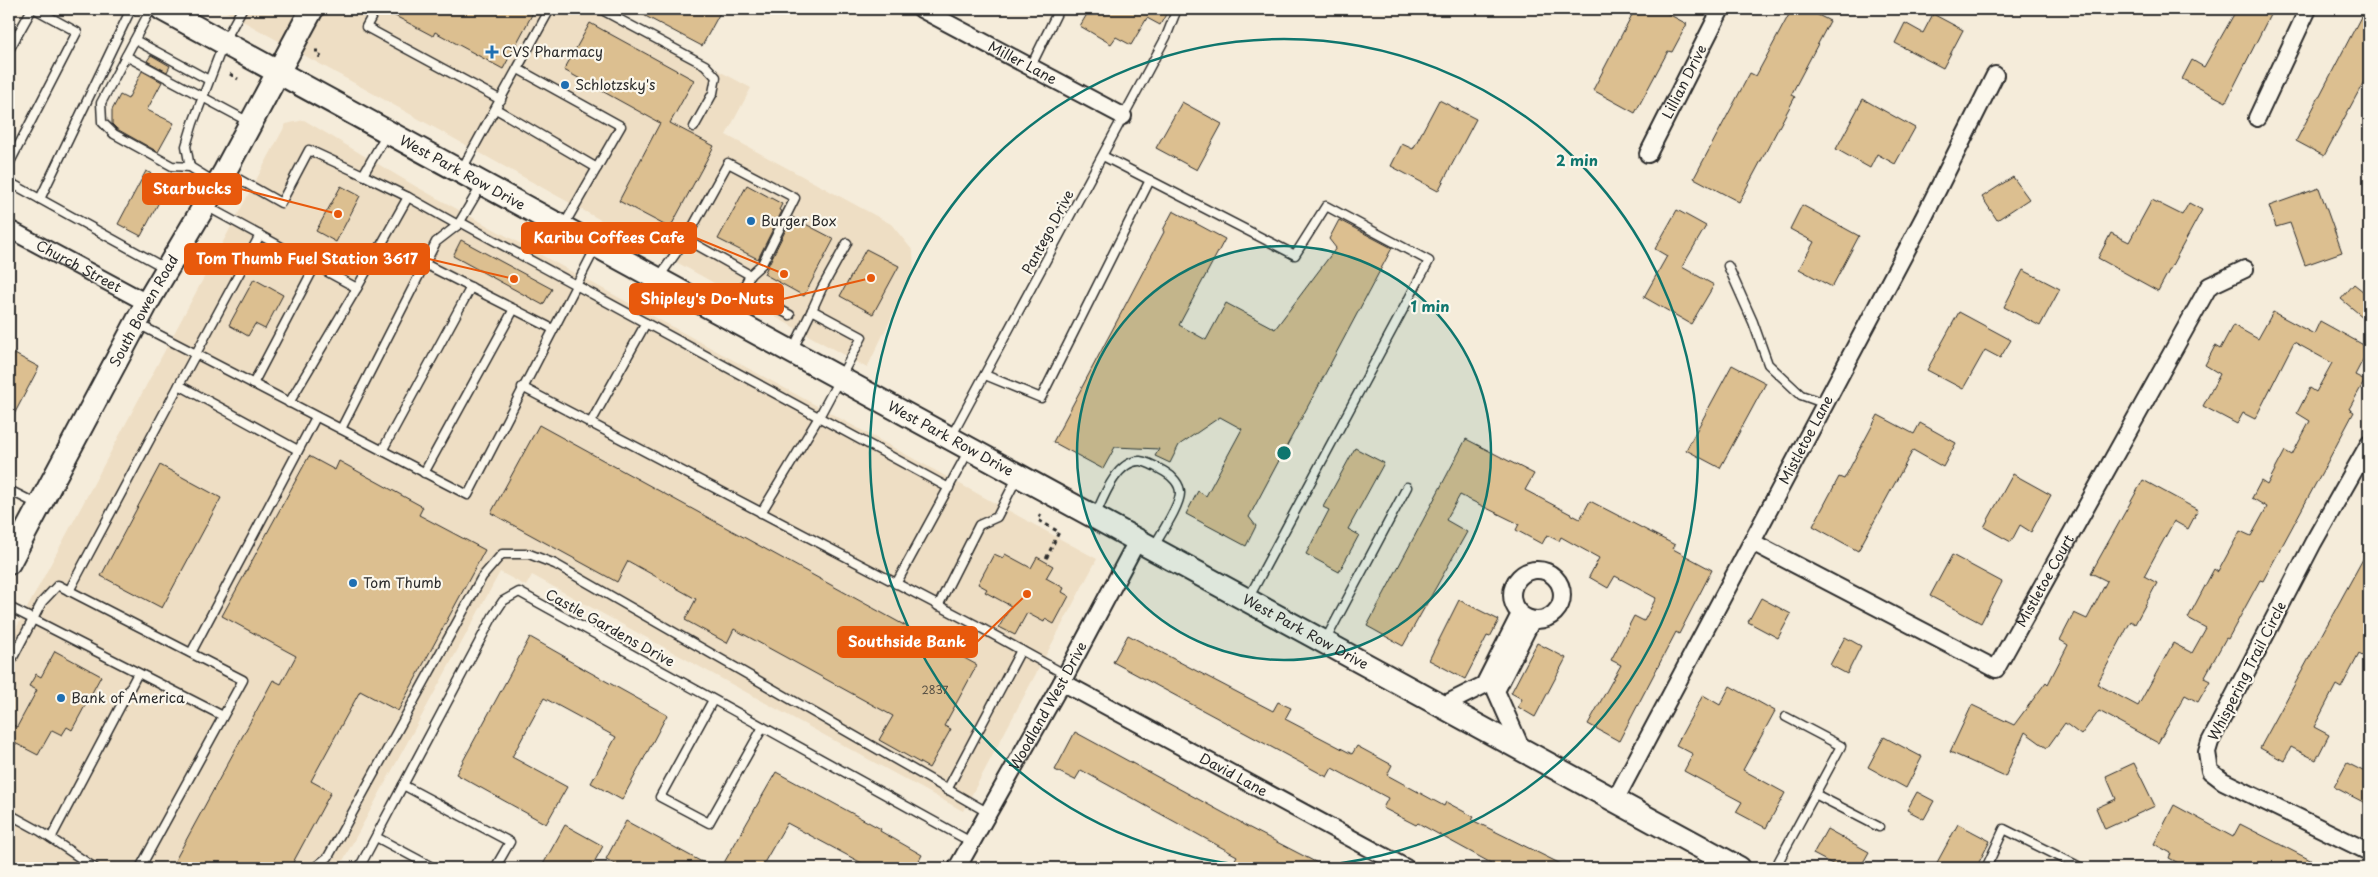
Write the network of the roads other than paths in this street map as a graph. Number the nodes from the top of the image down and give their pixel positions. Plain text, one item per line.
1 (34, 9) edge
2 (131, 9) edge
3 (151, 9) edge
4 (162, 9) edge
5 (242, 9) edge
6 (312, 9) edge
7 (376, 9) edge
8 (550, 9) edge
9 (921, 9) edge
10 (1059, 9) edge
11 (1177, 9) edge
12 (1722, 9) edge
13 (2308, 9) edge
14 (605, 10) edge
15 (135, 40) junction
16 (224, 42) junction
17 (9, 50) edge
18 (126, 56) junction
19 (1031, 66) junction
20 (518, 69) junction
21 (278, 72) junction
22 (1995, 75) dead end
23 (210, 80) junction
24 (202, 98) junction
25 (501, 100) junction
26 (496, 109) junction
27 (1123, 116) junction
28 (2258, 118) dead end
29 (250, 123) junction
30 (694, 127) dead end
31 (388, 132) junction
32 (1648, 154) dead end
33 (1103, 156) junction
34 (9, 164) edge
35 (190, 167) junction
36 (597, 168) junction
37 (460, 171) junction
38 (363, 175) junction
39 (221, 178) junction
40 (1150, 180) junction
41 (9, 182) edge
42 (483, 183) junction
43 (408, 197) junction
44 (40, 199) junction
45 (204, 205) junction
46 (459, 224) junction
47 (563, 227) junction
48 (9, 229) edge
49 (260, 235) junction
50 (686, 239) junction
51 (846, 243) dead end
52 (597, 246) junction
53 (425, 264) junction
54 (315, 266) junction
55 (1728, 266) dead end
56 (167, 268) junction
57 (2245, 269) dead end
58 (750, 275) junction
59 (658, 279) junction
60 (576, 285) junction
61 (471, 287) junction
62 (357, 288) junction
63 (742, 290) junction
64 (147, 303) junction
65 (514, 309) junction
66 (812, 310) junction
67 (790, 315) dead end
68 (728, 317) junction
69 (646, 322) junction
70 (137, 323) junction
71 (553, 329) junction
72 (791, 352) junction
73 (195, 354) junction
74 (984, 375) junction
75 (839, 378) junction
76 (253, 384) junction
77 (179, 385) junction
78 (522, 387) junction
79 (289, 403) junction
80 (1826, 404) junction
81 (316, 417) junction
82 (819, 417) junction
83 (590, 424) junction
84 (341, 429) junction
85 (960, 444) junction
86 (2369, 444) edge
87 (298, 450) junction
88 (382, 450) junction
89 (424, 473) junction
90 (1018, 476) junction
91 (1407, 487) dead end
92 (949, 488) junction
93 (9, 490) edge
94 (38, 505) junction
95 (761, 513) junction
96 (1095, 518) junction
97 (1752, 542) junction
98 (1145, 545) junction
99 (10, 555) edge
100 (896, 584) junction
101 (69, 591) junction
102 (1247, 601) junction
103 (938, 606) junction
104 (9, 607) edge
105 (1526, 617) dead end
106 (32, 620) junction
107 (1324, 643) junction
108 (1021, 650) junction
109 (191, 653) junction
110 (9, 664) edge
111 (138, 673) junction
112 (1064, 678) junction
113 (1490, 688) junction
114 (713, 700) junction
115 (1440, 706) junction
116 (223, 716) junction
117 (1786, 717) dead end
118 (763, 727) junction
119 (1523, 752) junction
120 (403, 785) junction
121 (948, 790) junction
122 (1815, 794) junction
123 (1614, 802) junction
124 (987, 812) junction
125 (9, 814) edge
126 (1879, 827) dead end
127 (376, 837) junction
128 (51, 838) junction
129 (970, 842) junction
130 (2369, 852) edge
131 (93, 868) edge
132 (140, 868) edge
133 (314, 868) edge
134 (359, 868) edge
135 (434, 868) edge
136 (495, 868) edge
137 (957, 868) edge
138 (1406, 868) edge
139 (1739, 868) edge
140 (1775, 868) edge
141 (1986, 868) edge
142 (2076, 868) edge

1 - 17 lane
1 - 34 lane
2 - 44 lane
3 - 15 lane
4 - 16 main road, West Park Row Drive
5 - 16 lane
6 - 21 main road, South Bowen Road
7 - 25 lane
8 - 20 lane
9 - 19 street, Miller Lane
10 - 19 lane
11 - 27 lane, Pantego Drive
12 - 32 street, Lillian Drive
13 - 28 street
14 - 30 lane
15 - 18 lane
15 - 23 lane
16 - 21 main road, West Park Row Drive
16 - 23 lane
18 - 24 lane
18 - 35 lane
19 - 27 street, Miller Lane
20 - 25 lane
20 - 36 lane
21 - 29 main road, South Bowen Road
21 - 31 main road, West Park Row Drive
22 - 80 street, Mistletoe Lane
23 - 24 lane
24 - 29 lane
24 - 35 lane
25 - 26 lane
26 - 36 lane
26 - 37 lane
27 - 33 lane, Pantego Drive
29 - 39 main road, South Bowen Road
31 - 37 main road, West Park Row Drive
31 - 38 lane
33 - 40 lane
33 - 74 lane, Pantego Drive
35 - 39 lane
36 - 47 lane
37 - 42 main road, West Park Row Drive
38 - 39 lane
38 - 43 lane
39 - 45 main road, South Bowen Road
40 - 74 lane
40 - 102 lane
41 - 44 lane
42 - 46 lane
42 - 47 main road, West Park Row Drive
43 - 46 lane
43 - 62 lane
44 - 56 lane
45 - 49 lane
45 - 56 main road, South Bowen Road
46 - 53 lane
46 - 60 lane
47 - 52 main road, West Park Row Drive
48 - 64 street, Church Street
49 - 54 lane
49 - 73 lane
50 - 58 lane
50 - 58 lane
50 - 59 lane
51 - 66 lane
52 - 59 main road, West Park Row Drive
52 - 60 lane
53 - 61 lane
53 - 84 lane
54 - 62 lane
54 - 76 lane
55 - 80 lane
56 - 64 main road, South Bowen Road
57 - 97 street, Mistletoe Court
58 - 63 lane
59 - 68 main road, West Park Row Drive
60 - 69 lane
60 - 71 lane
61 - 65 lane
61 - 88 lane
62 - 79 lane
63 - 67 lane
63 - 68 lane
64 - 70 main road, South Bowen Road
65 - 71 lane
65 - 89 lane
66 - 72 lane
66 - 75 lane
68 - 72 main road, West Park Row Drive
69 - 82 lane
69 - 83 lane
70 - 73 lane
70 - 94 main road, South Bowen Road
71 - 78 lane
72 - 75 main road, West Park Row Drive
73 - 76 lane
73 - 77 lane
74 - 85 lane, Pantego Drive
75 - 82 lane
75 - 85 main road, West Park Row Drive
76 - 79 lane
77 - 87 lane
77 - 101 lane
78 - 83 lane
78 - 89 lane
79 - 81 lane
80 - 97 street, Mistletoe Lane
81 - 84 lane
81 - 87 lane
82 - 92 lane
82 - 95 lane
83 - 95 lane
84 - 88 lane
85 - 90 main road, West Park Row Drive
85 - 92 lane, Pantego Drive
86 - 130 street, Whispering Trail Circle
87 - 109 lane
88 - 89 lane
90 - 96 main road, West Park Row Drive
90 - 103 lane
91 - 107 lane
92 - 100 lane, Pantego Drive
93 - 94 lane
94 - 99 main road, South Bowen Road
95 - 100 lane
96 - 98 main road, West Park Row Drive
96 - 98 lane
97 - 123 street, Mistletoe Lane
98 - 102 main road, West Park Row Drive
98 - 112 street, Woodland West Drive
100 - 103 lane
101 - 106 lane
101 - 109 lane
102 - 107 main road, West Park Row Drive
103 - 108 lane
104 - 106 lane
105 - 113 street
106 - 110 lane
106 - 111 lane
107 - 115 main road, West Park Row Drive
108 - 112 lane
108 - 121 lane
109 - 116 lane
111 - 116 lane
111 - 128 lane
112 - 124 street, Woodland West Drive
112 - 138 street, David Lane
113 - 115 street
113 - 119 street
114 - 118 lane, Castle Gardens Drive
114 - 118 lane
114 - 120 lane, Castle Gardens Drive
115 - 119 main road, West Park Row Drive
116 - 132 lane
117 - 122 lane
118 - 129 lane, Castle Gardens Drive
119 - 123 main road, West Park Row Drive
120 - 127 lane, Castle Gardens Drive
120 - 136 lane
121 - 124 lane
121 - 133 lane
122 - 126 lane
122 - 140 lane
123 - 139 main road, West Park Row Drive
124 - 129 street, Woodland West Drive
125 - 128 lane
127 - 134 lane, Castle Gardens Drive
127 - 135 lane
128 - 131 lane
129 - 137 street, Woodland West Drive
141 - 142 lane

